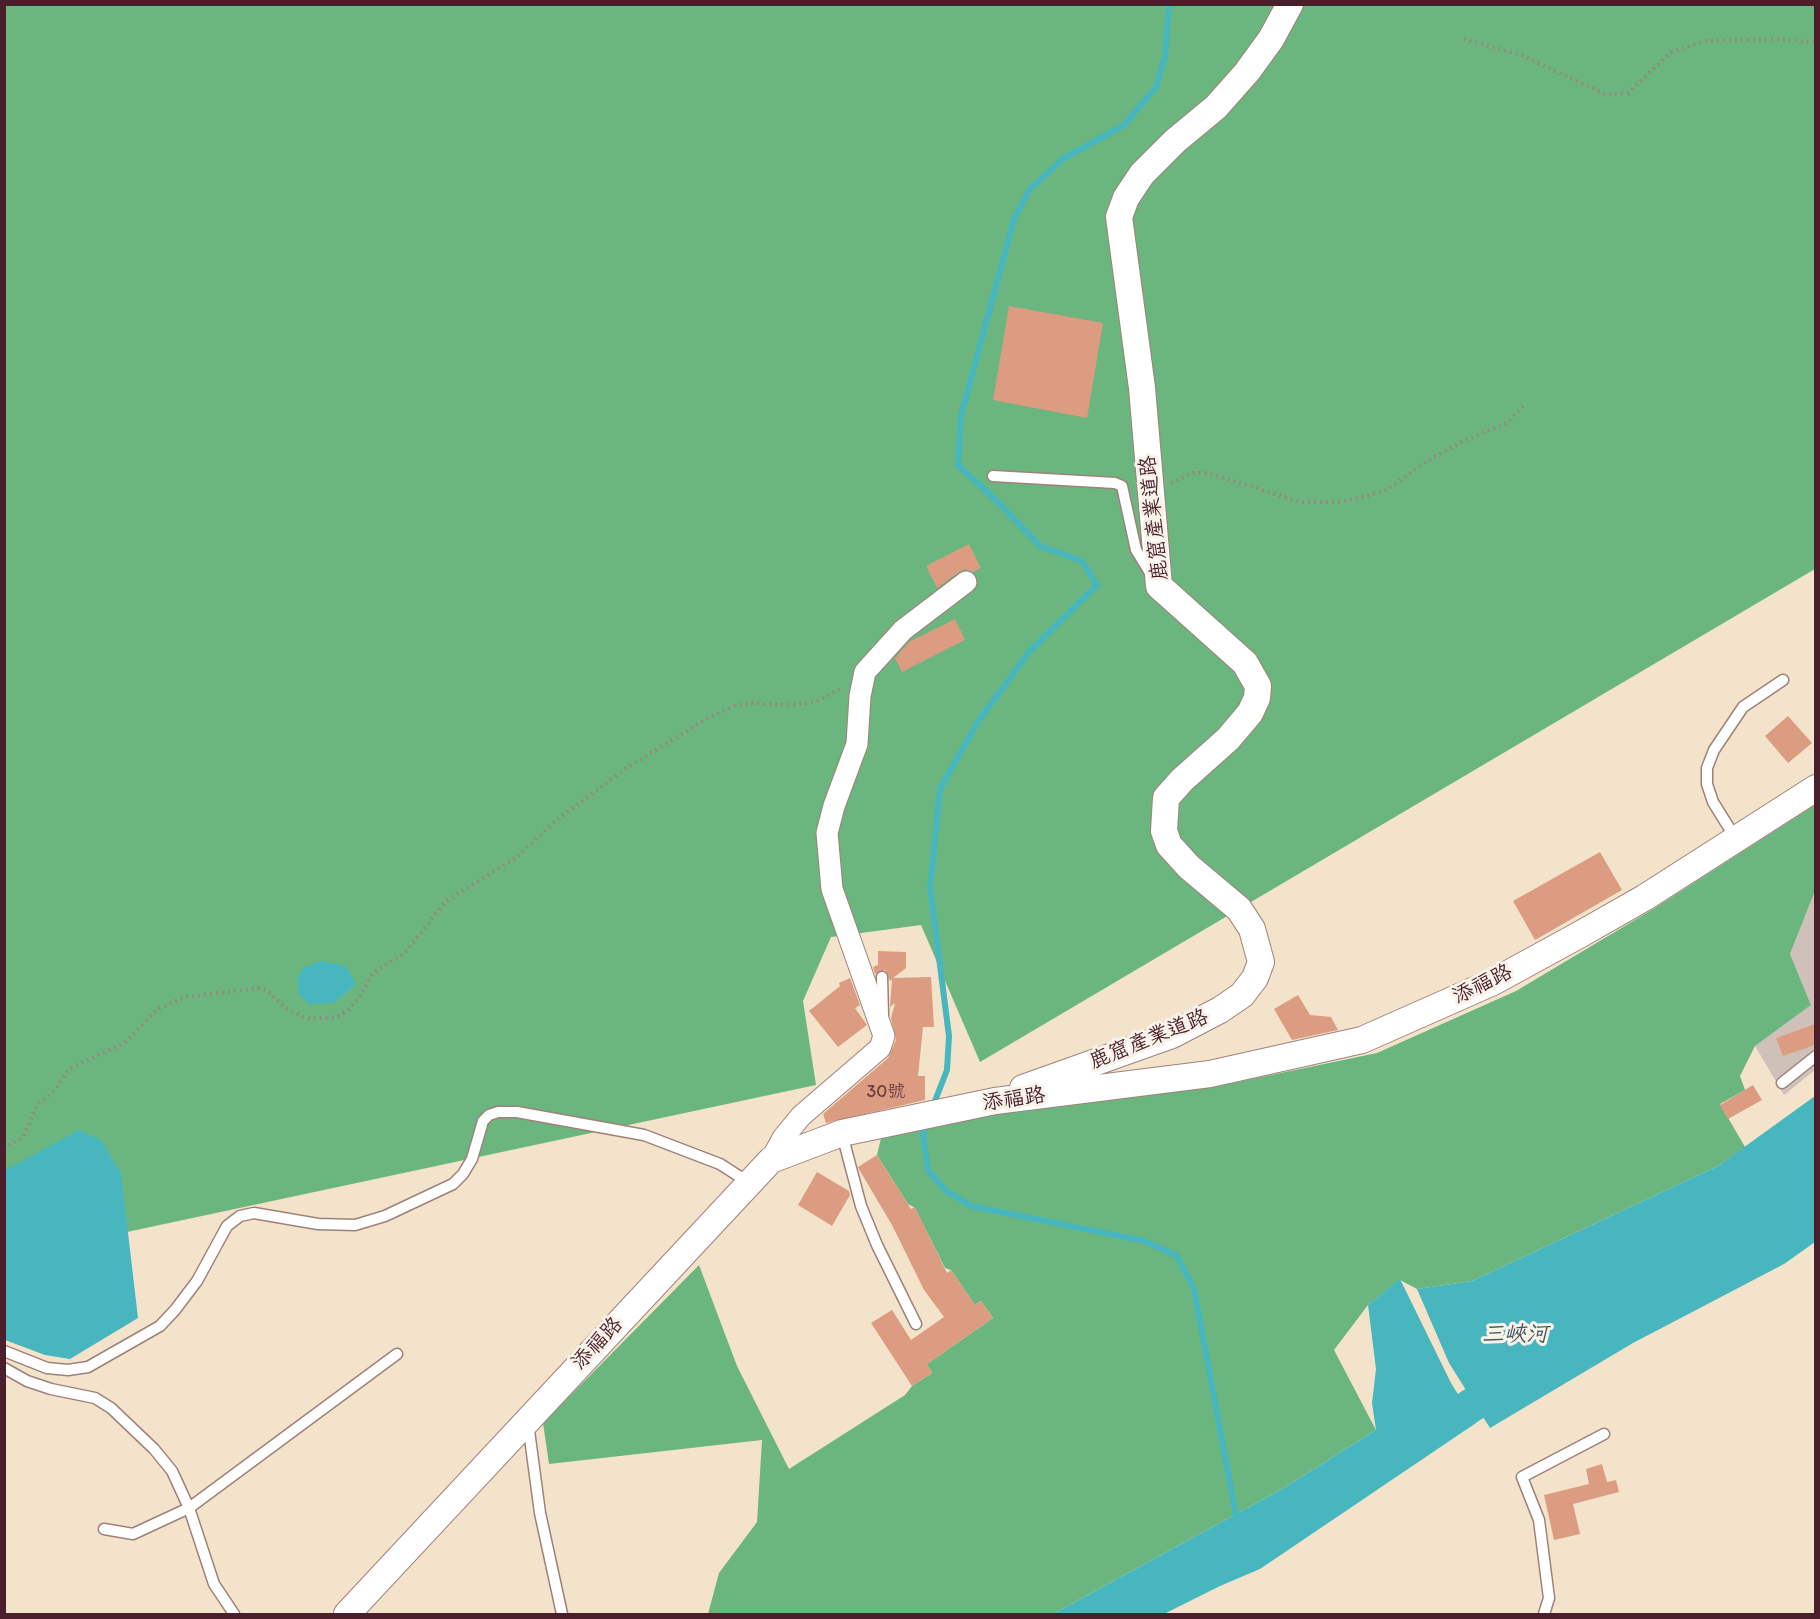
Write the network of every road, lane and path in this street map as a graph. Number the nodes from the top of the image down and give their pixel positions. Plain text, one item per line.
1 (1290, 4) edge
2 (1464, 39) dead end
3 (1815, 43) edge
4 (1524, 405) dead end
5 (993, 476) dead end
6 (1152, 492) junction
7 (966, 582) dead end
8 (1159, 586) junction
9 (866, 672) junction
10 (1783, 680) dead end
11 (1815, 788) edge
12 (1736, 839) junction
13 (882, 977) dead end
14 (884, 1036) junction
15 (1815, 1056) edge
16 (1782, 1083) dead end
17 (995, 1101) junction
18 (842, 1133) junction
19 (4, 1149) edge
20 (771, 1160) junction
21 (748, 1182) junction
22 (916, 1324) dead end
23 (4, 1351) edge
24 (397, 1354) dead end
25 (4, 1368) edge
26 (528, 1419) junction
27 (1604, 1434) dead end
28 (189, 1508) junction
29 (104, 1529) dead end
30 (234, 1614) edge
31 (346, 1614) edge
32 (562, 1614) edge
33 (1544, 1614) edge

1 - 6 street, 鹿窟產業道路
2 - 3 path
4 - 6 path
5 - 8 lane
6 - 8 street, 鹿窟產業道路
7 - 9 street
8 - 17 street, 鹿窟產業道路
9 - 14 street
9 - 19 path
10 - 12 lane
11 - 12 street, 添福路
12 - 17 street, 添福路
13 - 14 lane
14 - 20 street
15 - 16 lane
17 - 18 street, 添福路
18 - 20 street, 添福路
18 - 22 lane
20 - 21 street, 添福路
21 - 23 lane
21 - 26 street, 添福路
24 - 28 lane
25 - 28 lane
26 - 31 street, 添福路
26 - 32 lane
27 - 33 lane
28 - 29 lane
28 - 30 lane

